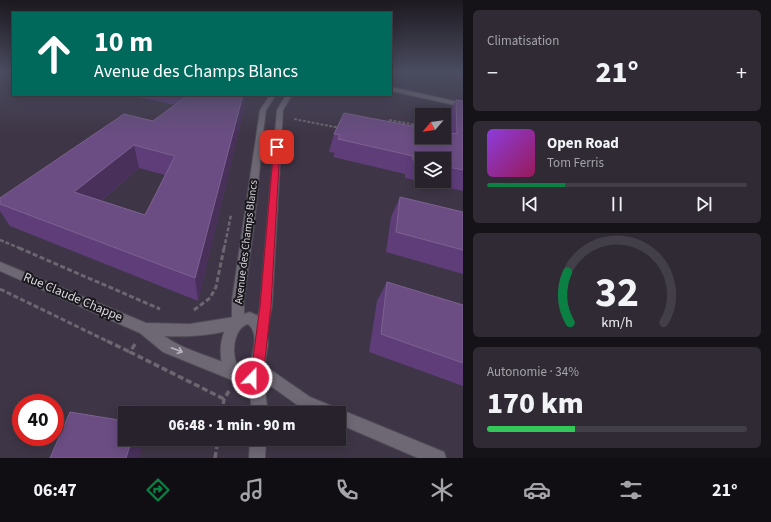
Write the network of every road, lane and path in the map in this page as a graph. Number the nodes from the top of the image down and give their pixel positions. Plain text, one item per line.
1 (406, 92) edge
2 (272, 96) edge
3 (288, 96) edge
4 (463, 105) edge
5 (279, 117) junction
6 (388, 120) edge
7 (415, 125) edge
8 (346, 129) edge
9 (0, 240) edge
10 (0, 266) edge
11 (0, 289) edge
12 (160, 309) dead end
13 (236, 322) junction
14 (145, 329) junction
15 (261, 330) junction
16 (130, 352) dead end
17 (257, 371) junction
18 (232, 373) junction
19 (260, 406) edge
20 (315, 406) edge
21 (346, 419) edge
22 (217, 446) edge
23 (257, 446) edge
24 (215, 458) edge
25 (256, 458) edge
26 (438, 458) edge

1 - 4 street
2 - 13 street, Avenue des Champs Blancs
3 - 5 street, Avenue des Champs Blancs
5 - 8 path
5 - 15 street, Avenue des Champs Blancs
6 - 7 path
9 - 12 path
10 - 14 street, Rue Claude Chappe
11 - 16 path
13 - 14 street, Rue Claude Chappe
13 - 15 street
13 - 18 street, Avenue des Champs Blancs
14 -> 18 street, Rue Claude Chappe
15 - 17 street, Avenue des Champs Blancs
17 - 18 street, Rue Claude Chappe
17 - 19 street
17 - 20 street
21 - 26 street
22 - 24 path
23 - 25 street

